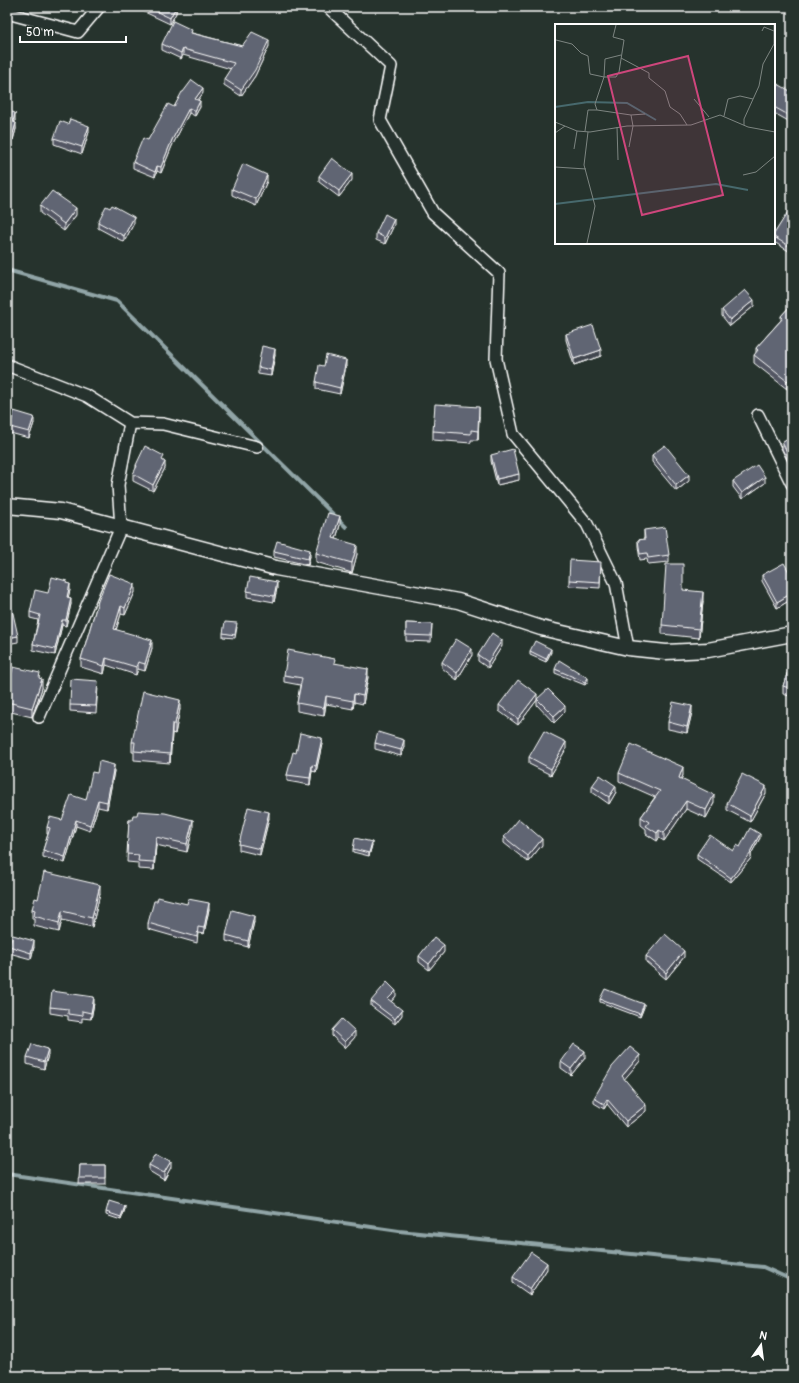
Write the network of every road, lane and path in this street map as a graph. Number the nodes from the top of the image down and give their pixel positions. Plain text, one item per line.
1 (99, 7) edge
2 (328, 7) edge
3 (7, 13) edge
4 (7, 365) edge
5 (758, 415) dead end
6 (130, 423) junction
7 (257, 447) dead end
8 (792, 484) edge
9 (7, 506) edge
10 (121, 527) junction
11 (792, 634) edge
12 (628, 648) junction
13 (39, 717) dead end

1 - 3 street
2 - 12 street
4 - 6 street
5 - 8 street
6 - 7 street
6 - 10 street
9 - 10 street
10 - 12 street
10 - 13 street
11 - 12 street

